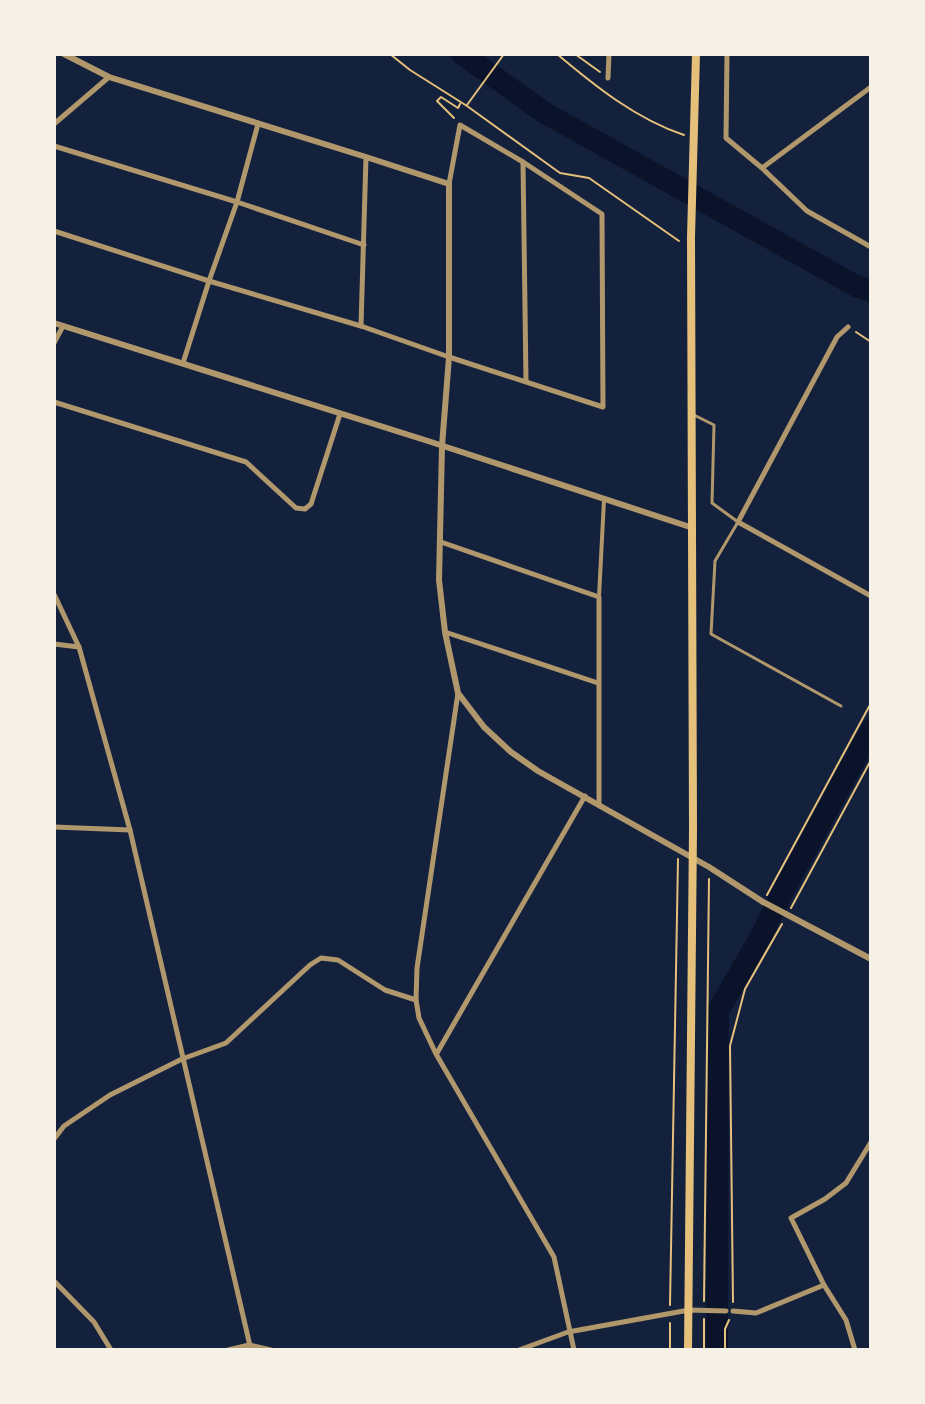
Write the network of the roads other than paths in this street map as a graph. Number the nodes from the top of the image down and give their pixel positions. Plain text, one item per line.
1 (64, 54) edge
2 (609, 54) edge
3 (696, 54) edge
4 (727, 54) edge
5 (109, 77) junction
6 (608, 78) road end
7 (871, 87) edge
8 (54, 124) edge
9 (258, 124) junction
10 (54, 146) edge
11 (366, 157) junction
12 (523, 162) junction
13 (762, 168) junction
14 (449, 184) junction
15 (237, 202) junction
16 (54, 231) edge
17 (364, 245) junction
18 (871, 247) edge
19 (209, 281) junction
20 (54, 323) edge
21 (63, 326) junction
22 (361, 326) junction
23 (848, 327) road end
24 (54, 343) edge
25 (449, 357) junction
26 (183, 363) junction
27 (526, 381) junction
28 (54, 402) edge
29 (340, 414) junction
30 (692, 414) junction
31 (442, 446) junction
32 (604, 499) junction
33 (738, 522) junction
34 (693, 528) junction
35 (441, 542) junction
36 (54, 594) edge
37 (871, 596) edge
38 (599, 597) junction
39 (445, 632) junction
40 (54, 644) edge
41 (79, 647) junction
42 (598, 683) junction
43 (458, 693) junction
44 (841, 706) dead end
45 (585, 796) junction
46 (599, 804) junction
47 (54, 827) edge
48 (130, 830) junction
49 (693, 859) junction
50 (871, 959) edge
51 (416, 1000) junction
52 (436, 1054) junction
53 (182, 1059) junction
54 (54, 1139) edge
55 (871, 1142) edge
56 (54, 1281) edge
57 (824, 1285) junction
58 (689, 1310) junction
59 (568, 1332) junction
60 (250, 1347) edge
61 (111, 1350) edge
62 (228, 1350) edge
63 (271, 1350) edge
64 (519, 1350) edge
65 (574, 1350) edge
66 (688, 1350) edge
67 (855, 1350) edge

1 - 5 street
2 - 6 street
3 - 30 highway
4 - 13 street
5 - 8 street
5 - 9 street
7 - 13 street
9 - 11 street
9 - 15 street
10 - 15 street
11 - 14 street
11 - 17 street
12 - 14 street
12 - 27 street
12 - 27 street
13 - 18 street
14 - 25 street
15 - 17 street
15 - 19 street
16 - 19 street
17 - 22 street
19 - 22 street
19 - 26 street
20 - 21 street
21 - 24 street
21 - 26 street
22 - 25 street
23 - 33 street
25 - 27 street
25 - 31 street
26 - 29 street
28 - 29 street
29 - 31 street
30 - 33 lane
30 - 34 highway
31 - 32 street
31 - 35 street
32 - 34 street
32 - 38 street
33 - 37 street
33 - 44 lane
34 - 49 highway
35 - 38 street
35 - 39 street
36 - 41 street
38 - 42 street
39 - 42 street
39 - 43 street
40 - 41 street
41 - 48 street
42 - 46 street
43 - 45 street
43 - 51 street
45 - 46 street
45 - 52 street
46 - 49 street
47 - 48 street
48 - 53 street
49 - 50 street
49 - 58 highway
51 - 52 street
51 - 53 street
52 - 59 street
53 - 54 street
53 - 60 street
55 - 57 street
56 - 61 street
57 - 58 street
57 - 67 street
58 - 59 street
58 - 66 highway
59 - 64 street
59 - 65 street
60 - 62 street
60 - 63 street

